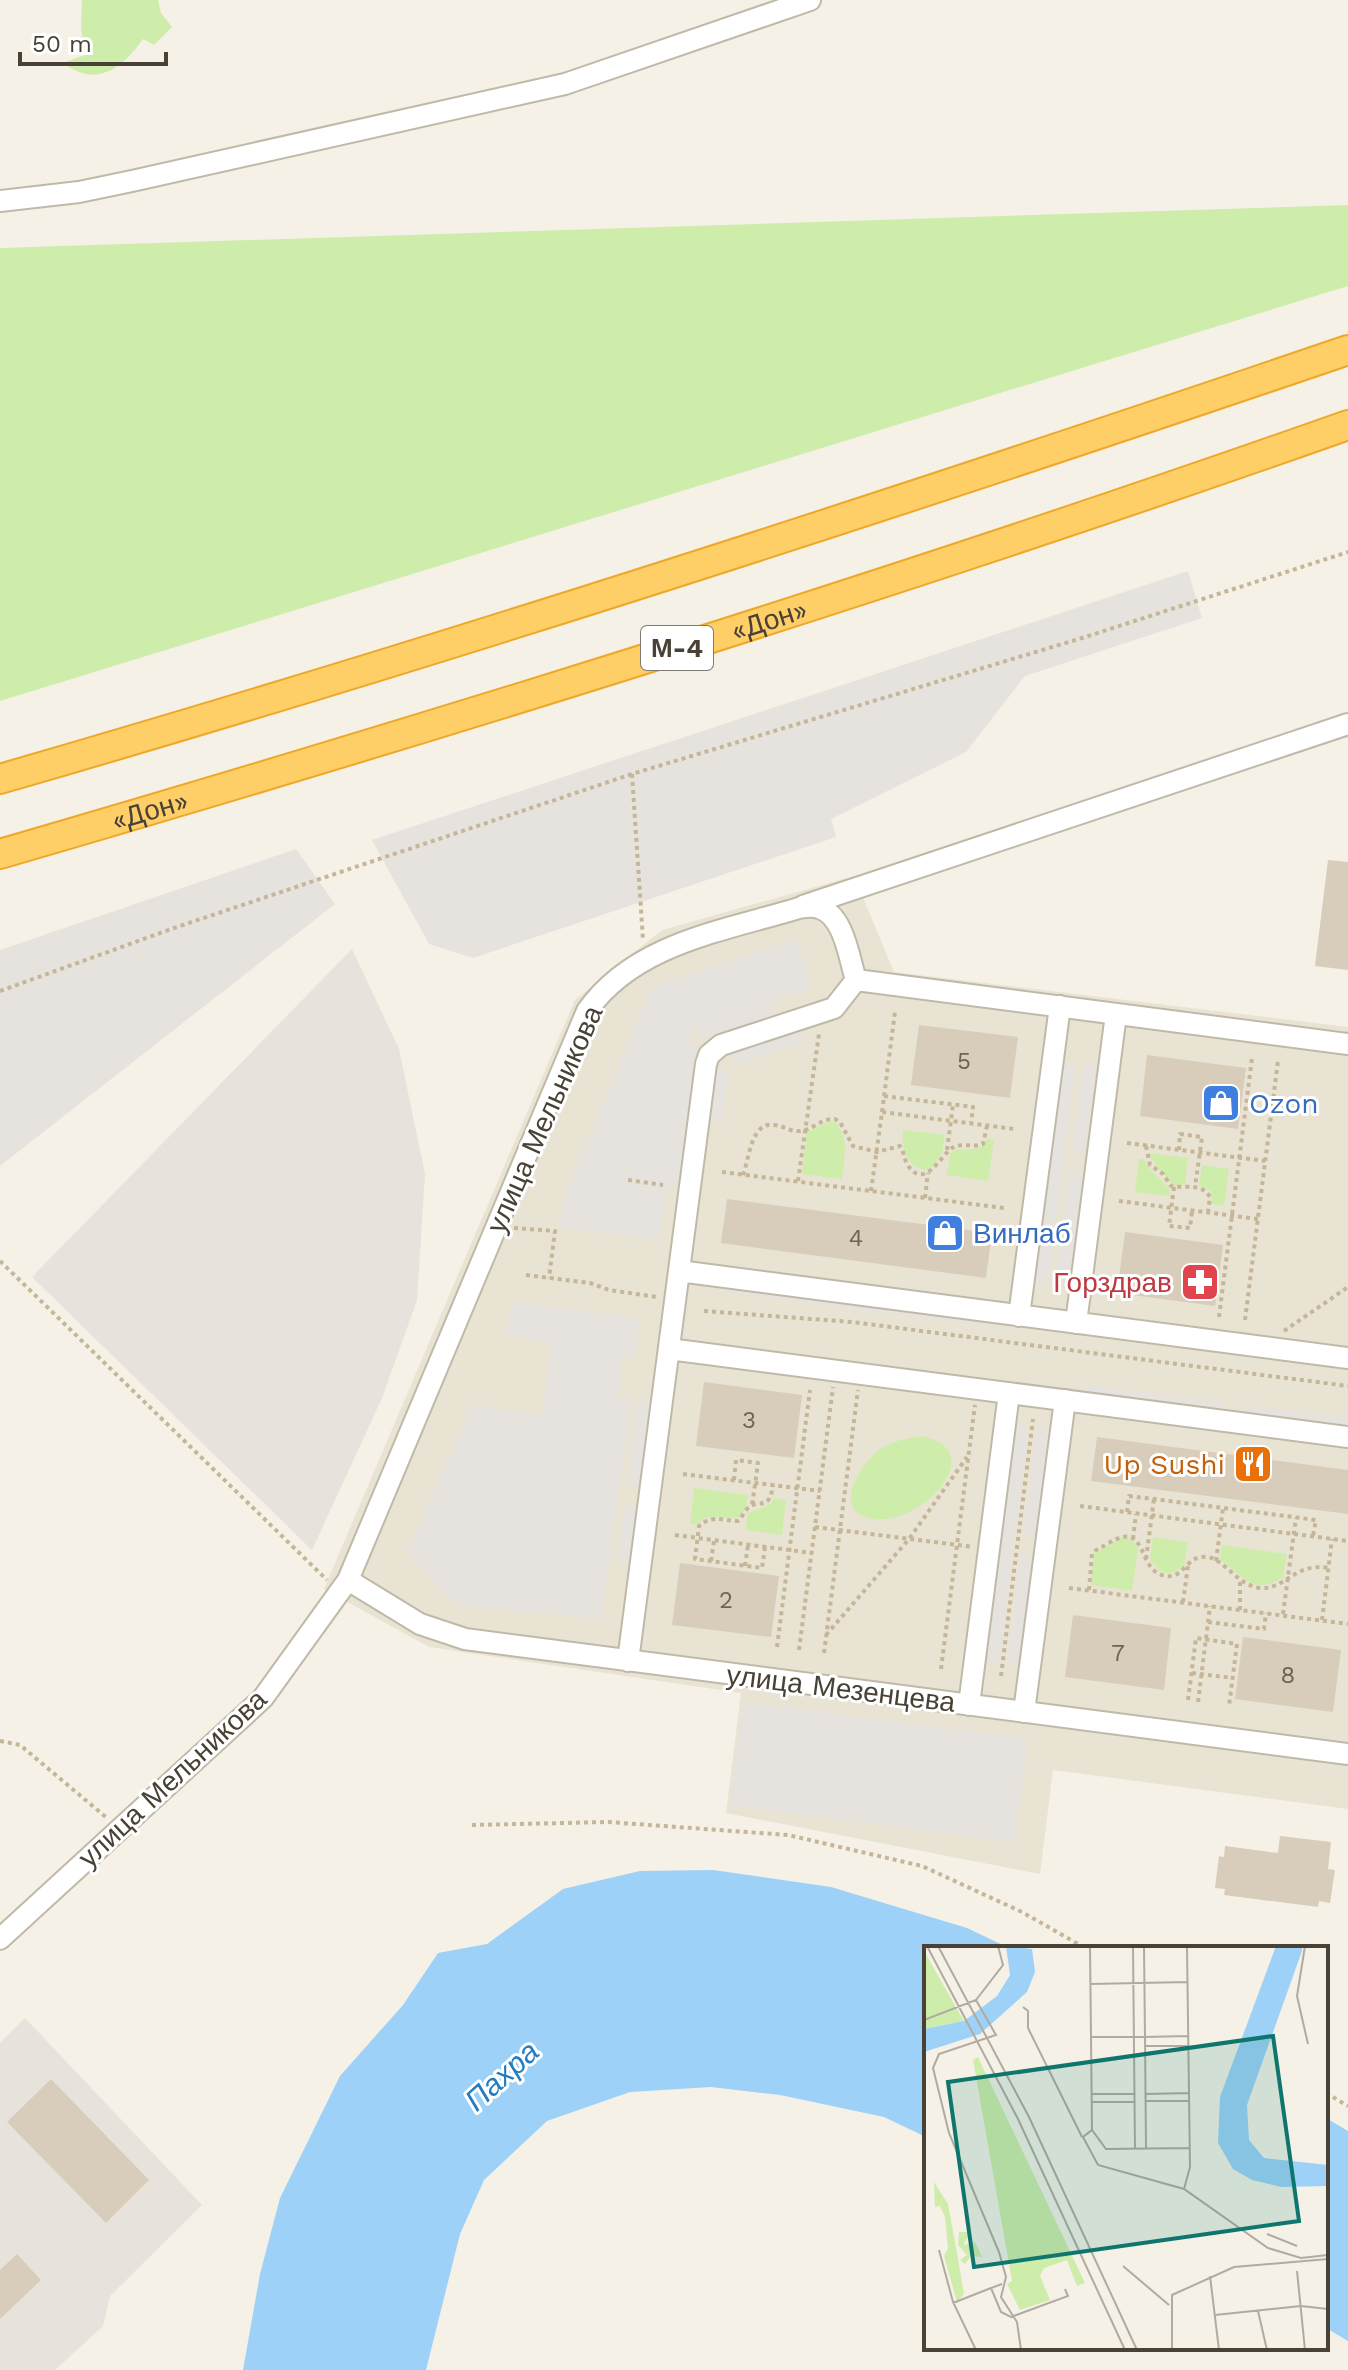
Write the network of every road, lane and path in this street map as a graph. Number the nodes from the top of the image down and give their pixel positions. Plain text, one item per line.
1 (810, 0) edge
2 (0, 201) edge
3 (1348, 350) edge
4 (1348, 425) edge
5 (1348, 552) edge
6 (1348, 724) edge
7 (632, 774) junction
8 (0, 779) edge
9 (0, 854) edge
10 (799, 908) junction
11 (644, 959) junction
12 (856, 980) junction
13 (0, 991) edge
14 (1060, 1006) junction
15 (895, 1012) dead end
16 (1116, 1014) junction
17 (821, 1025) dead end
18 (1348, 1044) edge
19 (1252, 1058) dead end
20 (1278, 1061) dead end
21 (884, 1096) junction
22 (953, 1105) junction
23 (882, 1112) junction
24 (951, 1121) junction
25 (971, 1124) junction
26 (987, 1126) junction
27 (1014, 1129) dead end
28 (804, 1131) junction
29 (1127, 1143) dead end
30 (1146, 1146) junction
31 (1179, 1150) junction
32 (877, 1152) junction
33 (1200, 1152) junction
34 (947, 1154) junction
35 (1239, 1158) junction
36 (1265, 1161) junction
37 (722, 1172) dead end
38 (928, 1172) junction
39 (743, 1175) junction
40 (628, 1180) dead end
41 (798, 1181) junction
42 (663, 1185) dead end
43 (1174, 1187) junction
44 (1195, 1187) junction
45 (871, 1191) junction
46 (925, 1198) junction
47 (1119, 1201) dead end
48 (1004, 1208) dead end
49 (1171, 1208) junction
50 (1192, 1211) junction
51 (1208, 1213) junction
52 (1232, 1216) junction
53 (1258, 1219) junction
54 (512, 1228) dead end
55 (0, 1261) edge
56 (679, 1271) junction
57 (526, 1275) dead end
58 (549, 1278) junction
59 (664, 1297) dead end
60 (704, 1311) dead end
61 (1019, 1316) junction
62 (1219, 1317) dead end
63 (1245, 1320) dead end
64 (1076, 1323) junction
65 (669, 1349) junction
66 (1348, 1358) edge
67 (834, 1381) dead end
68 (859, 1384) dead end
69 (1348, 1386) edge
70 (810, 1390) dead end
71 (1009, 1393) junction
72 (975, 1399) dead end
73 (1065, 1400) junction
74 (1033, 1419) dead end
75 (1348, 1437) edge
76 (968, 1455) junction
77 (683, 1474) dead end
78 (734, 1480) junction
79 (756, 1483) junction
80 (773, 1485) junction
81 (797, 1488) junction
82 (820, 1491) junction
83 (1154, 1499) junction
84 (752, 1506) junction
85 (1080, 1506) dead end
86 (1223, 1508) junction
87 (1127, 1512) junction
88 (1136, 1514) junction
89 (1152, 1516) junction
90 (1296, 1518) junction
91 (1221, 1525) junction
92 (815, 1527) junction
93 (840, 1530) junction
94 (1294, 1534) junction
95 (675, 1535) dead end
96 (1313, 1536) junction
97 (697, 1538) junction
98 (909, 1539) junction
99 (1133, 1539) junction
100 (1332, 1539) junction
101 (714, 1541) junction
102 (1348, 1541) edge
103 (748, 1545) junction
104 (957, 1545) junction
105 (765, 1547) junction
106 (975, 1547) dead end
107 (789, 1550) junction
108 (812, 1553) junction
109 (1146, 1559) junction
110 (711, 1561) junction
111 (1216, 1561) junction
112 (745, 1566) junction
113 (1188, 1566) junction
114 (1329, 1568) junction
115 (1288, 1577) junction
116 (339, 1581) junction
117 (1240, 1581) junction
118 (1069, 1588) dead end
119 (1089, 1590) junction
120 (1183, 1602) junction
121 (1210, 1606) junction
122 (1240, 1610) junction
123 (1266, 1613) junction
124 (1283, 1615) junction
125 (1322, 1620) junction
126 (1208, 1622) junction
127 (1348, 1624) edge
128 (826, 1636) junction
129 (1206, 1640) junction
130 (777, 1647) dead end
131 (799, 1650) dead end
132 (824, 1653) dead end
133 (628, 1661) junction
134 (941, 1669) dead end
135 (1191, 1673) junction
136 (1202, 1674) junction
137 (1001, 1676) dead end
138 (1233, 1678) junction
139 (1188, 1700) dead end
140 (1198, 1702) dead end
141 (969, 1705) junction
142 (1229, 1706) dead end
143 (1024, 1712) junction
144 (0, 1741) edge
145 (1348, 1754) edge
146 (111, 1821) dead end
147 (472, 1825) dead end
148 (0, 1939) edge
149 (1082, 1946) edge
150 (1328, 2094) edge
151 (1348, 2106) edge

1 - 2 street
3 - 8 highway, М-4
4 - 9 highway, «Дон» / М-4
5 - 7 path
6 - 10 street, улица Мельникова
7 - 11 path
7 - 13 path
10 - 11 street, улица Мельникова
10 - 12 street
11 - 116 street, улица Мельникова
12 - 14 street
12 - 56 street
14 - 16 street
14 - 61 street
15 - 21 path
16 - 18 street
16 - 64 street
17 - 28 path
19 - 35 path
20 - 36 path
21 - 22 path
21 - 23 path
22 - 24 path
22 - 25 path
23 - 24 path
23 - 32 path
24 - 25 path
24 - 34 path
25 - 26 path
26 - 27 path
26 - 34 path
28 - 32 path
28 - 39 path
28 - 41 path
29 - 30 path
30 - 31 path
30 - 43 path
31 - 33 path
31 - 33 path
32 - 38 path
32 - 45 path
33 - 35 path
33 - 44 path
34 - 38 path
35 - 36 path
35 - 52 path
36 - 53 path
37 - 39 path
38 - 46 path
39 - 41 path
40 - 42 path
41 - 45 path
43 - 44 path
43 - 49 path
44 - 51 path
45 - 46 path
46 - 48 path
47 - 49 path
49 - 50 path
49 - 50 path
50 - 51 path
51 - 52 path
52 - 53 path
52 - 62 path
53 - 63 path
54 - 58 path
55 - 116 path
56 - 61 street
56 - 65 street
57 - 58 path
58 - 59 path
60 - 69 path
61 - 64 street
64 - 66 street
65 - 71 street
65 - 133 street
67 - 82 path
68 - 93 path
70 - 81 path
71 - 73 street
71 - 141 street
72 - 76 path
73 - 75 street
73 - 143 street
74 - 137 path
76 - 98 path
76 - 104 path
77 - 78 path
78 - 79 path
78 - 79 path
79 - 80 path
79 - 84 path
80 - 81 path
80 - 84 path
81 - 82 path
81 - 107 path
82 - 92 path
83 - 86 path
83 - 87 path
83 - 89 path
84 - 97 path
85 - 87 path
86 - 90 path
86 - 91 path
87 - 88 path
88 - 89 path
88 - 99 path
89 - 91 path
89 - 109 path
90 - 94 path
90 - 96 path
91 - 94 path
91 - 111 path
92 - 93 path
92 - 108 path
93 - 98 path
93 - 128 path
94 - 96 path
94 - 115 path
95 - 97 path
96 - 100 path
97 - 101 path
97 - 110 path
98 - 104 path
98 - 128 path
99 - 109 path
99 - 119 path
100 - 102 path
100 - 114 path
101 - 103 path
101 - 110 path
103 - 105 path
103 - 112 path
104 - 106 path
104 - 134 path
105 - 107 path
105 - 112 path
107 - 108 path
107 - 130 path
108 - 131 path
109 - 113 path
110 - 112 path
111 - 113 path
111 - 117 path
113 - 120 path
114 - 115 path
114 - 125 path
115 - 117 path
115 - 124 path
116 - 133 street, улица Мезенцева
116 - 148 street, улица Мельникова
117 - 122 path
118 - 119 path
119 - 120 path
120 - 121 path
121 - 122 path
121 - 126 path
122 - 123 path
123 - 124 path
123 - 126 path
124 - 125 path
125 - 127 path
126 - 129 path
128 - 132 path
129 - 135 path
129 - 136 path
129 - 138 path
133 - 141 street, улица Мезенцева
135 - 136 path
135 - 139 path
136 - 138 path
136 - 140 path
138 - 142 path
141 - 143 street, улица Мезенцева
143 - 145 street, улица Мезенцева
144 - 146 path
147 - 149 path
150 - 151 path

